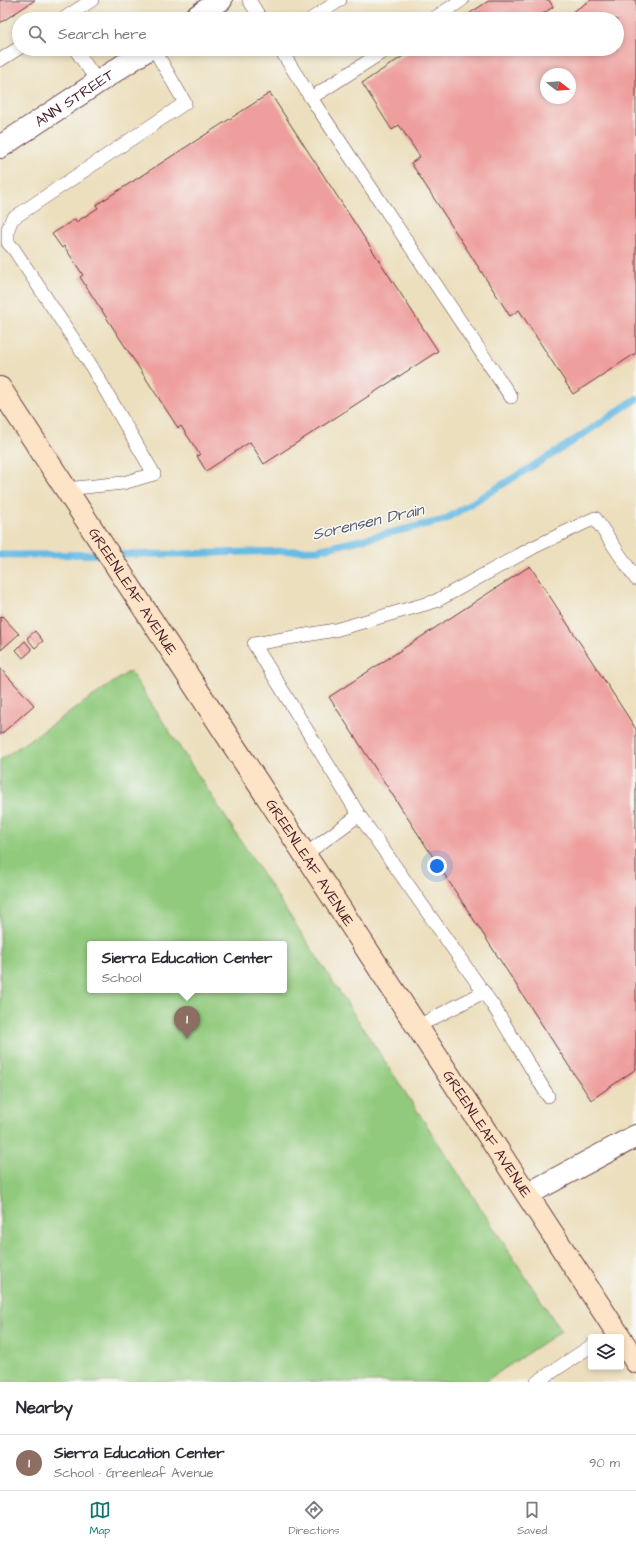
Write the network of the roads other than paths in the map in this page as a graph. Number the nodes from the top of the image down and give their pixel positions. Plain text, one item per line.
1 (92, 0) edge
2 (221, 0) edge
3 (249, 0) edge
4 (340, 0) edge
5 (462, 0) edge
6 (74, 12) edge
7 (203, 12) edge
8 (257, 12) edge
9 (322, 12) edge
10 (444, 12) edge
11 (12, 52) edge
12 (80, 56) edge
13 (137, 56) edge
14 (158, 56) edge
15 (284, 56) edge
16 (376, 56) edge
17 (0, 60) edge
18 (98, 82) junction
19 (311, 98) junction
20 (0, 147) edge
21 (0, 388) edge
22 (511, 397) dead end
23 (70, 496) junction
24 (636, 579) edge
25 (359, 815) junction
26 (306, 854) junction
27 (484, 992) junction
28 (418, 1026) junction
29 (548, 1096) dead end
30 (636, 1136) edge
31 (528, 1194) junction
32 (614, 1334) edge
33 (624, 1347) edge
34 (588, 1348) edge
35 (636, 1362) edge
36 (552, 1378) edge
37 (537, 1382) edge

1 - 6 lane
2 - 7 street
3 - 8 lane
4 - 9 lane
5 - 10 lane
11 - 17 lane
12 - 18 lane
13 - 18 street, ANN STREET
14 - 23 lane
15 - 19 lane
16 - 19 lane
18 - 20 street, ANN STREET
19 - 22 lane
21 - 23 main road, GREENLEAF AVENUE
23 - 26 main road, GREENLEAF AVENUE
24 - 25 lane
25 - 26 lane
25 - 27 lane
26 - 28 main road, GREENLEAF AVENUE
27 - 28 lane
27 - 29 lane
28 - 31 main road, GREENLEAF AVENUE
30 - 31 street
31 - 32 main road, GREENLEAF AVENUE
33 - 35 main road, GREENLEAF AVENUE
34 - 36 lane
36 - 37 lane

